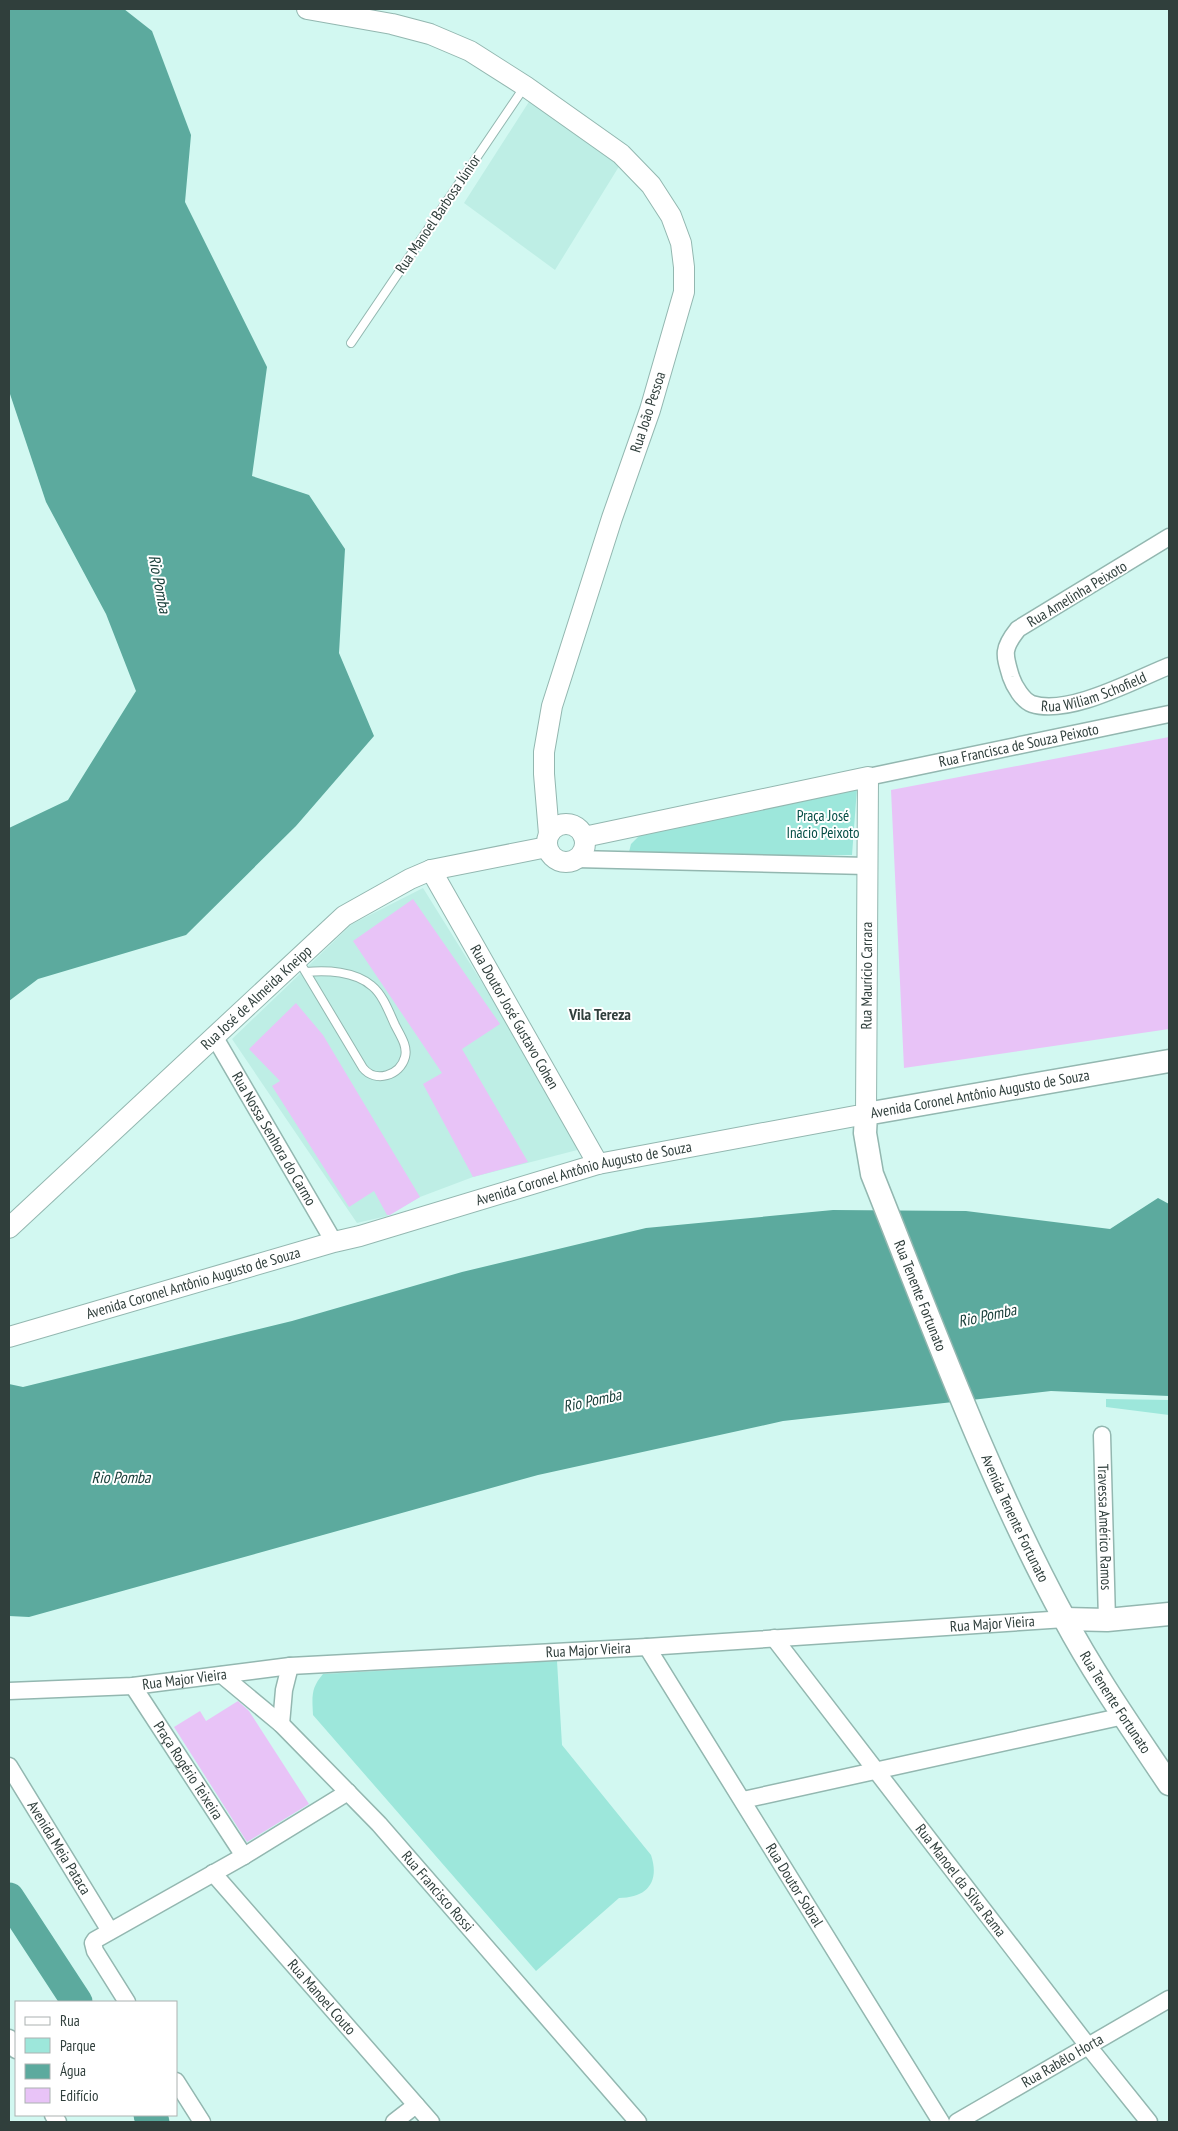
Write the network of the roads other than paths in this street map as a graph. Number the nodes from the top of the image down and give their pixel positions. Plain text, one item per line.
1 (307, 9) edge
2 (524, 86) junction
3 (350, 343) dead end
4 (1169, 538) edge
5 (1169, 666) edge
6 (1019, 692) joint
7 (1169, 714) edge
8 (868, 777) junction
9 (547, 796) junction
10 (578, 831) junction
11 (548, 840) junction
12 (576, 859) junction
13 (867, 866) junction
14 (431, 870) junction
15 (302, 966) junction
16 (214, 1036) junction
17 (1169, 1061) edge
18 (866, 1114) junction
19 (598, 1164) junction
20 (872, 1174) joint
21 (9, 1228) edge
22 (334, 1242) junction
23 (10, 1334) edge
24 (969, 1417) joint
25 (1102, 1435) dead end
26 (1169, 1614) edge
27 (1065, 1619) junction
28 (1107, 1620) junction
29 (774, 1638) junction
30 (647, 1647) junction
31 (290, 1666) junction
32 (222, 1675) junction
33 (133, 1686) junction
34 (9, 1691) edge
35 (1124, 1716) junction
36 (281, 1724) junction
37 (9, 1766) edge
38 (875, 1770) junction
39 (1169, 1784) edge
40 (348, 1792) junction
41 (743, 1800) junction
42 (244, 1856) junction
43 (213, 1873) junction
44 (110, 1931) junction
45 (1169, 1999) edge
46 (126, 2001) edge
47 (1088, 2046) junction
48 (178, 2085) edge
49 (416, 2106) junction
50 (202, 2122) edge
51 (394, 2122) edge
52 (431, 2122) edge
53 (638, 2122) edge
54 (941, 2122) edge
55 (958, 2122) edge
56 (1149, 2122) edge

1 - 2 street, Rua João Pessoa
2 - 3 lane, Rua Manoel Barbosa Júnior
2 - 9 street, Rua João Pessoa
4 - 6 street, Rua Amelinha Peixoto
5 - 6 street, Rua Wiliam Schofield
7 - 8 street, Rua Francisca de Souza Peixoto
8 - 10 street
8 - 13 street, Rua Maurício Carrara
9 - 10 street
9 - 11 street, Rua João Pessoa
10 - 11 street
10 - 12 street
11 - 12 street
11 - 14 street, Rua José de Almeida Kneipp
12 - 13 street
13 - 18 street, Rua Maurício Carrara
14 - 15 street, Rua José de Almeida Kneipp
14 - 19 street, Rua Doutor José Gustavo Cohen
15 - 15 lane
15 - 16 street, Rua José de Almeida Kneipp
16 - 21 street, Rua José de Almeida Kneipp
16 - 22 street, Rua Nossa Senhora do Carmo
17 - 18 main road, Avenida Coronel Antônio Augusto de Souza
18 - 19 street, Avenida Coronel Antônio Augusto de Souza
18 - 20 main road, Rua Maurício Carrara
19 - 22 street, Avenida Coronel Antônio Augusto de Souza
20 - 24 main road, Rua Tenente Fortunato
22 - 23 street, Avenida Coronel Antônio Augusto de Souza
24 - 27 main road, Avenida Tenente Fortunato
25 - 28 street, Travessa Américo Ramos
26 - 28 main road, Rua Major Vieira
27 - 28 main road, Rua Major Vieira
27 - 29 street, Rua Major Vieira
27 - 35 main road, Rua Tenente Fortunato
29 - 30 street, Rua Major Vieira
29 - 38 street, Rua Manoel da Silva Rama
30 - 31 street, Rua Major Vieira
30 - 41 street, Rua Doutor Sobral
31 - 32 street, Rua Major Vieira
31 - 36 street
32 - 33 street, Rua Major Vieira
32 - 36 street, Rua Francisco Rossi
33 - 34 street, Rua Major Vieira
33 - 42 street, Praça Rogério Teixeira
35 - 38 street
35 - 39 main road, Rua Tenente Fortunato
36 - 40 street, Rua Francisco Rossi
37 - 44 street, Avenida Meia Pataca
38 - 41 street
38 - 47 street, Rua Manoel da Silva Rama
40 - 42 street
40 - 53 street, Rua Francisco Rossi
41 - 54 street, Rua Doutor Sobral
42 - 43 street
43 - 44 street
43 - 49 street, Rua Manoel Couto
44 - 46 street
45 - 47 street, Rua Rabêlo Horta
47 - 55 street, Rua Rabêlo Horta
47 - 56 street, Rua Manoel da Silva Rama
48 - 50 street
49 - 51 street
49 - 52 street, Rua Manoel Couto

